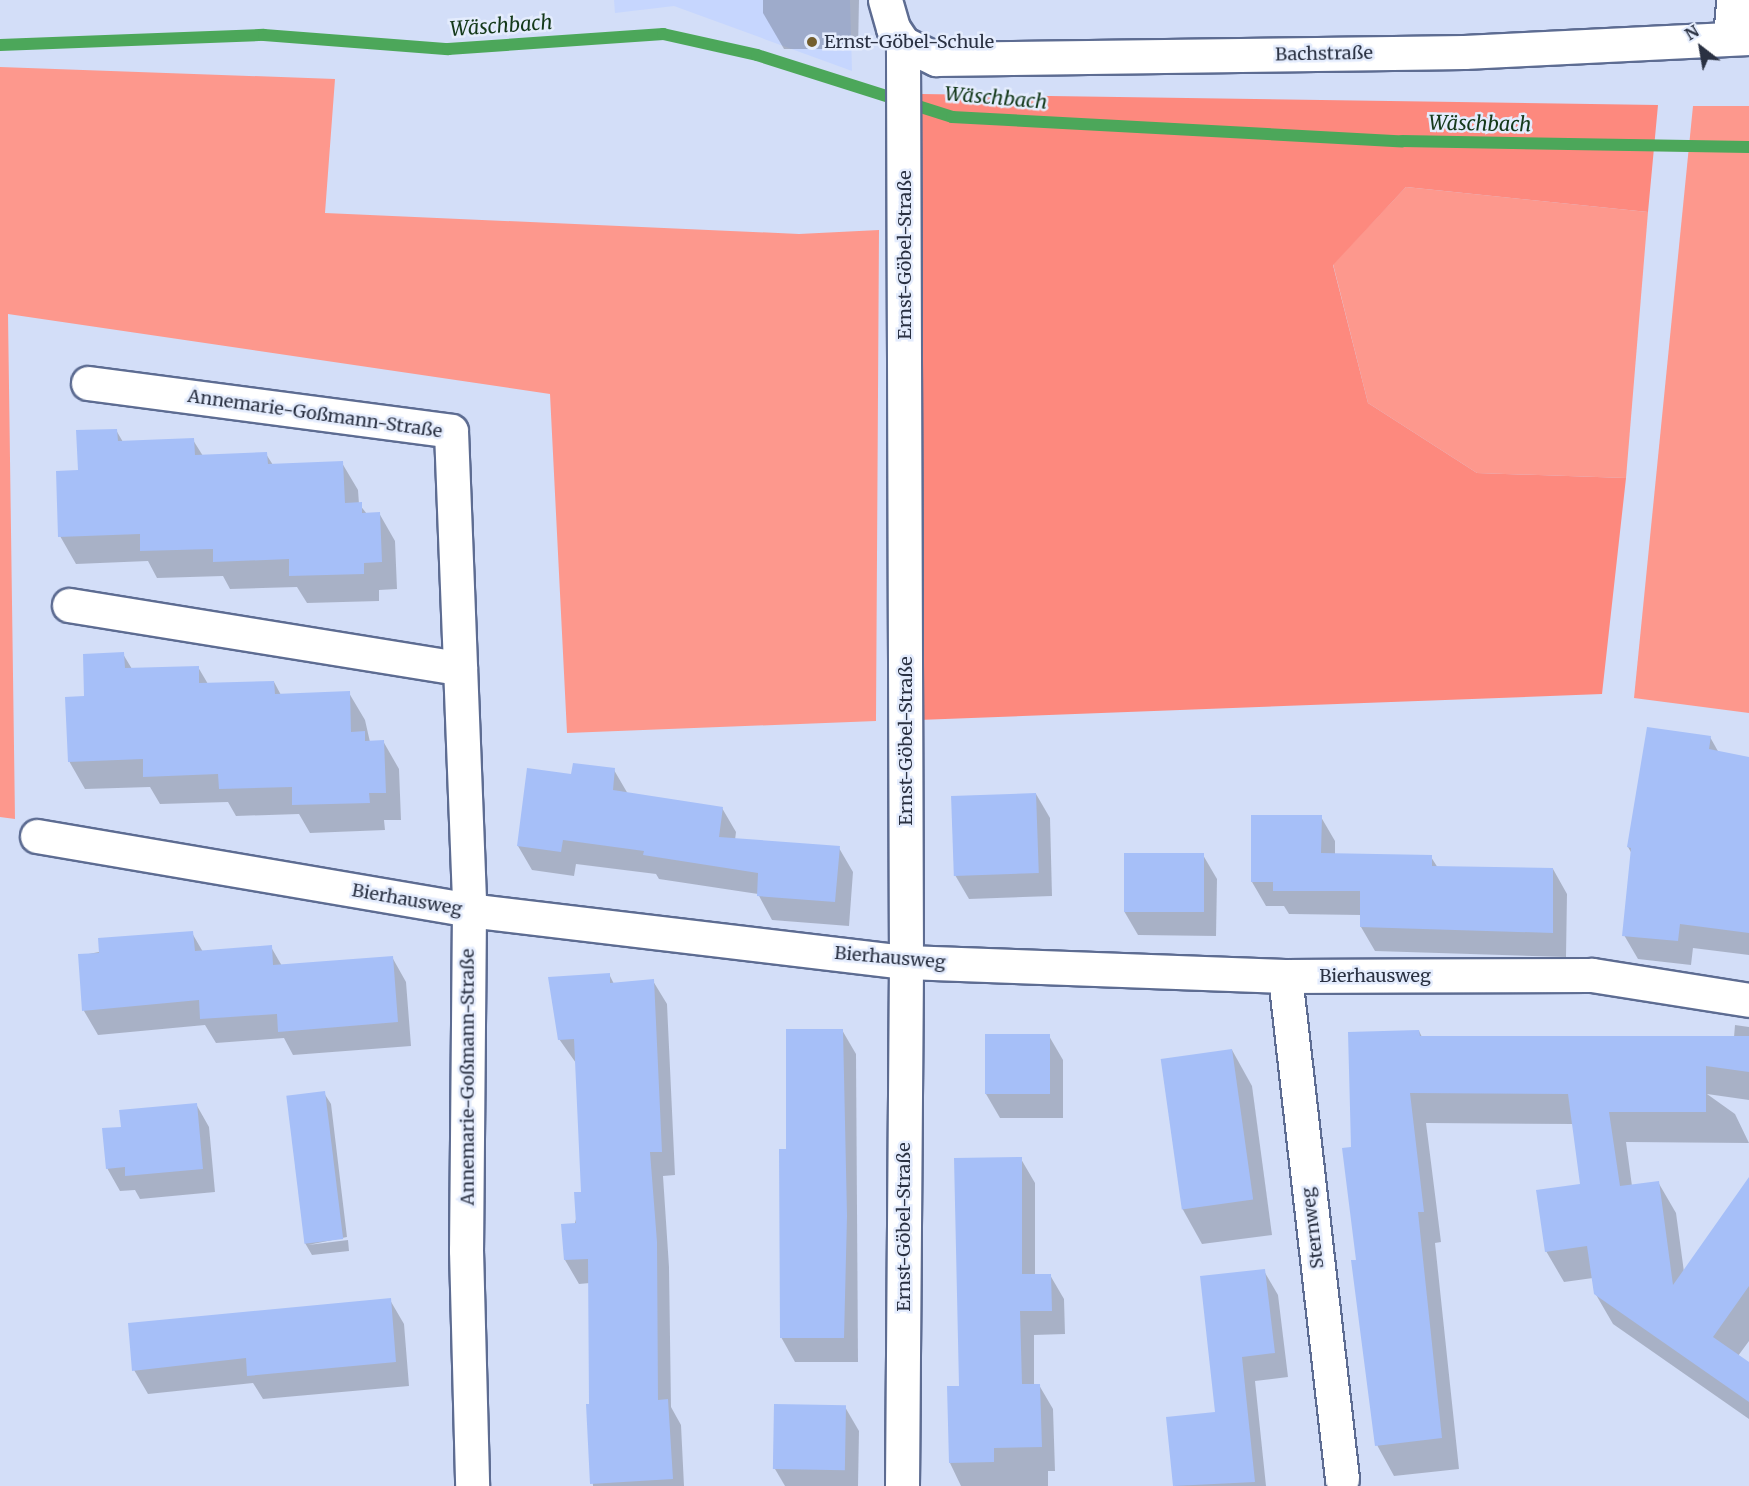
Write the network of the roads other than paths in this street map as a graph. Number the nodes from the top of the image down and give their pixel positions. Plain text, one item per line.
1 (885, 0) edge
2 (1733, 0) edge
3 (1740, 38) edge
4 (903, 55) junction
5 (88, 383) dead end
6 (69, 605) dead end
7 (460, 668) junction
8 (37, 836) dead end
9 (469, 910) junction
10 (906, 962) junction
11 (1285, 976) junction
12 (1749, 1000) edge
13 (1342, 1479) dead end
14 (472, 1486) edge
15 (902, 1486) edge

1 - 4 street, Ernst-Göbel-Straße
2 - 3 street
3 - 4 street, Bachstraße
4 - 10 street, Ernst-Göbel-Straße
5 - 7 street, Annemarie-Goßmann-Straße
6 - 7 street
7 - 9 street, Annemarie-Goßmann-Straße
8 - 9 street, Bierhausweg
9 - 10 street, Bierhausweg
9 - 14 street, Annemarie-Goßmann-Straße
10 - 11 street, Bierhausweg
10 - 15 street, Ernst-Göbel-Straße
11 - 12 street, Bierhausweg
11 - 13 street, Sternweg

